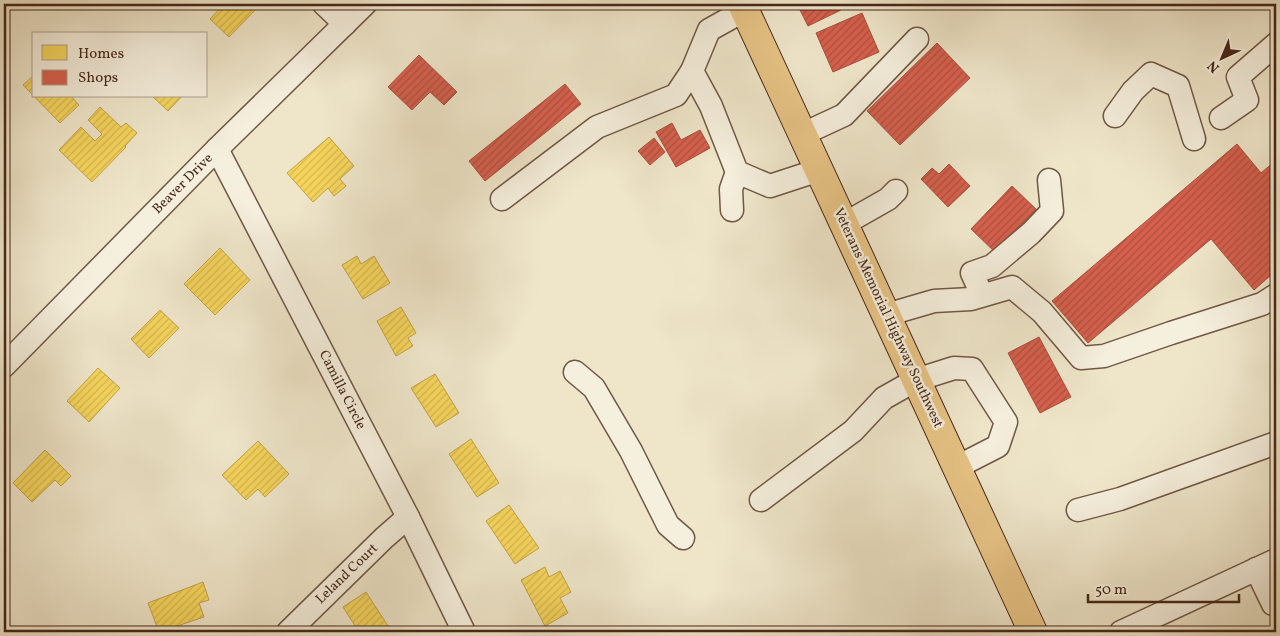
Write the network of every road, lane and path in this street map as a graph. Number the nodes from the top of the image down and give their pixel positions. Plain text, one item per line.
1 (324, 4) edge
2 (365, 4) edge
3 (743, 7) edge
4 (344, 24) junction
5 (917, 39) dead end
6 (1276, 44) edge
7 (692, 71) junction
8 (1115, 116) dead end
9 (1221, 118) dead end
10 (802, 134) junction
11 (1194, 139) dead end
12 (218, 150) junction
13 (819, 170) junction
14 (737, 172) junction
15 (1049, 180) dead end
16 (896, 191) dead end
17 (502, 199) dead end
18 (732, 210) dead end
19 (844, 224) junction
20 (982, 295) junction
21 (1276, 295) edge
22 (886, 315) junction
23 (4, 366) edge
24 (575, 372) dead end
25 (916, 380) junction
26 (1276, 443) edge
27 (957, 467) junction
28 (761, 500) dead end
29 (1078, 510) dead end
30 (408, 517) junction
31 (683, 538) dead end
32 (1266, 565) edge
33 (1273, 604) dead end
34 (1131, 630) edge
35 (288, 632) edge
36 (464, 632) edge
37 (1033, 632) edge

1 - 4 street
2 - 4 street, Beaver Drive
3 - 7 street
3 - 10 main road, Veterans Memorial Highway Southwest
4 - 12 street, Beaver Drive
5 - 10 street
6 - 9 street
7 - 14 street
7 - 17 street
8 - 11 street
10 - 13 main road, Veterans Memorial Highway Southwest
12 - 23 street, Beaver Drive
12 - 30 street, Camilla Circle
13 - 14 street
13 - 19 main road, Veterans Memorial Highway Southwest
14 - 18 street
15 - 20 street
16 - 19 street
19 - 22 main road, Veterans Memorial Highway Southwest
20 - 21 street
20 - 22 street
22 - 25 main road, Veterans Memorial Highway Southwest
24 - 31 street
25 - 27 main road, Veterans Memorial Highway Southwest
25 - 27 street
25 - 28 street
26 - 29 street
27 - 37 main road, Veterans Memorial Highway Southwest
30 - 35 street, Leland Court
30 - 36 street, Camilla Circle
32 - 33 street
32 - 34 street

